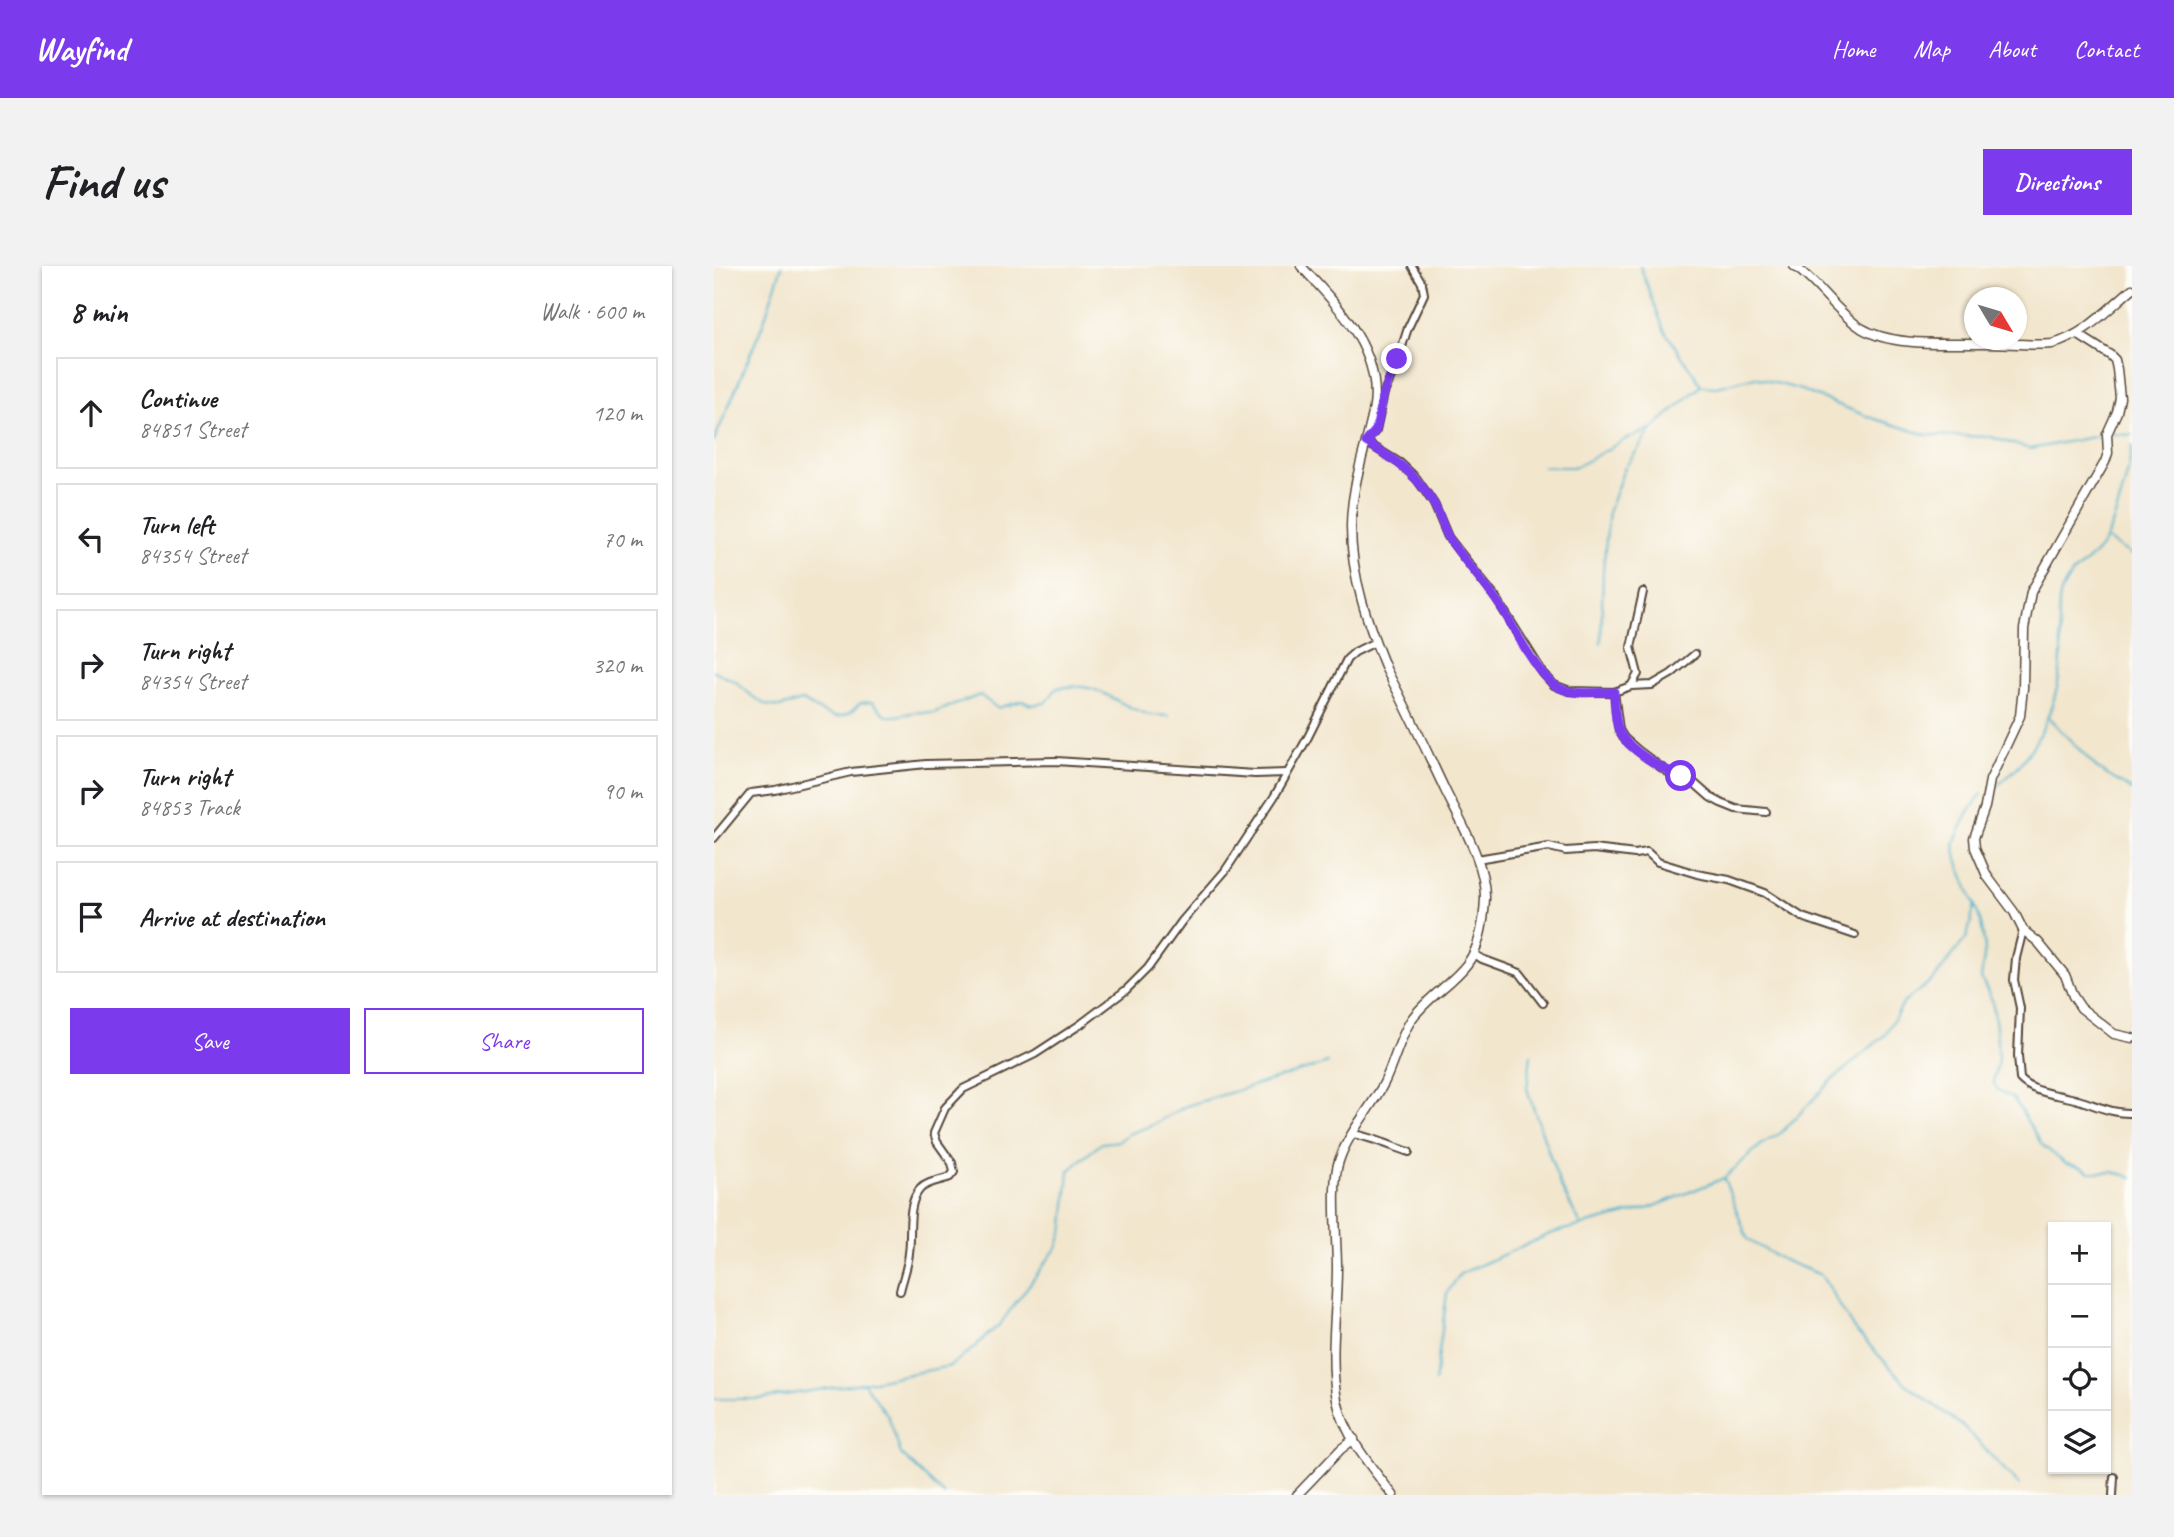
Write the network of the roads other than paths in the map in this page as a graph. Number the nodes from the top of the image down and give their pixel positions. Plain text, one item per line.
1 (1301, 266) edge
2 (1412, 266) edge
3 (1794, 266) edge
4 (2132, 289) edge
5 (2077, 334) junction
6 (1366, 442) junction
7 (1643, 592) dead end
8 (1375, 642) junction
9 (1695, 654) dead end
10 (1631, 686) junction
11 (1614, 692) junction
12 (1287, 773) junction
13 (1766, 812) dead end
14 (714, 838) edge
15 (1477, 859) junction
16 (2023, 930) junction
17 (1855, 935) dead end
18 (1474, 954) junction
19 (1544, 1003) dead end
20 (2132, 1038) edge
21 (2132, 1114) edge
22 (1353, 1134) junction
23 (1409, 1152) dead end
24 (900, 1291) dead end
25 (1354, 1439) junction
26 (2115, 1477) dead end
27 (1297, 1495) edge
28 (1392, 1495) edge
29 (2113, 1495) edge

1 - 6 street
2 - 6 street
3 - 5 street
4 - 5 street
5 - 16 street
6 - 8 street
6 - 11 street
7 - 10 street
8 - 12 street
8 - 15 street
9 - 10 street
10 - 11 street
11 - 13 street
12 - 14 street
12 - 24 street
15 - 17 street
15 - 18 street
16 - 20 street
16 - 21 street
18 - 19 street
18 - 22 street
22 - 23 street
22 - 25 street
25 - 27 street
25 - 28 street
26 - 29 street

